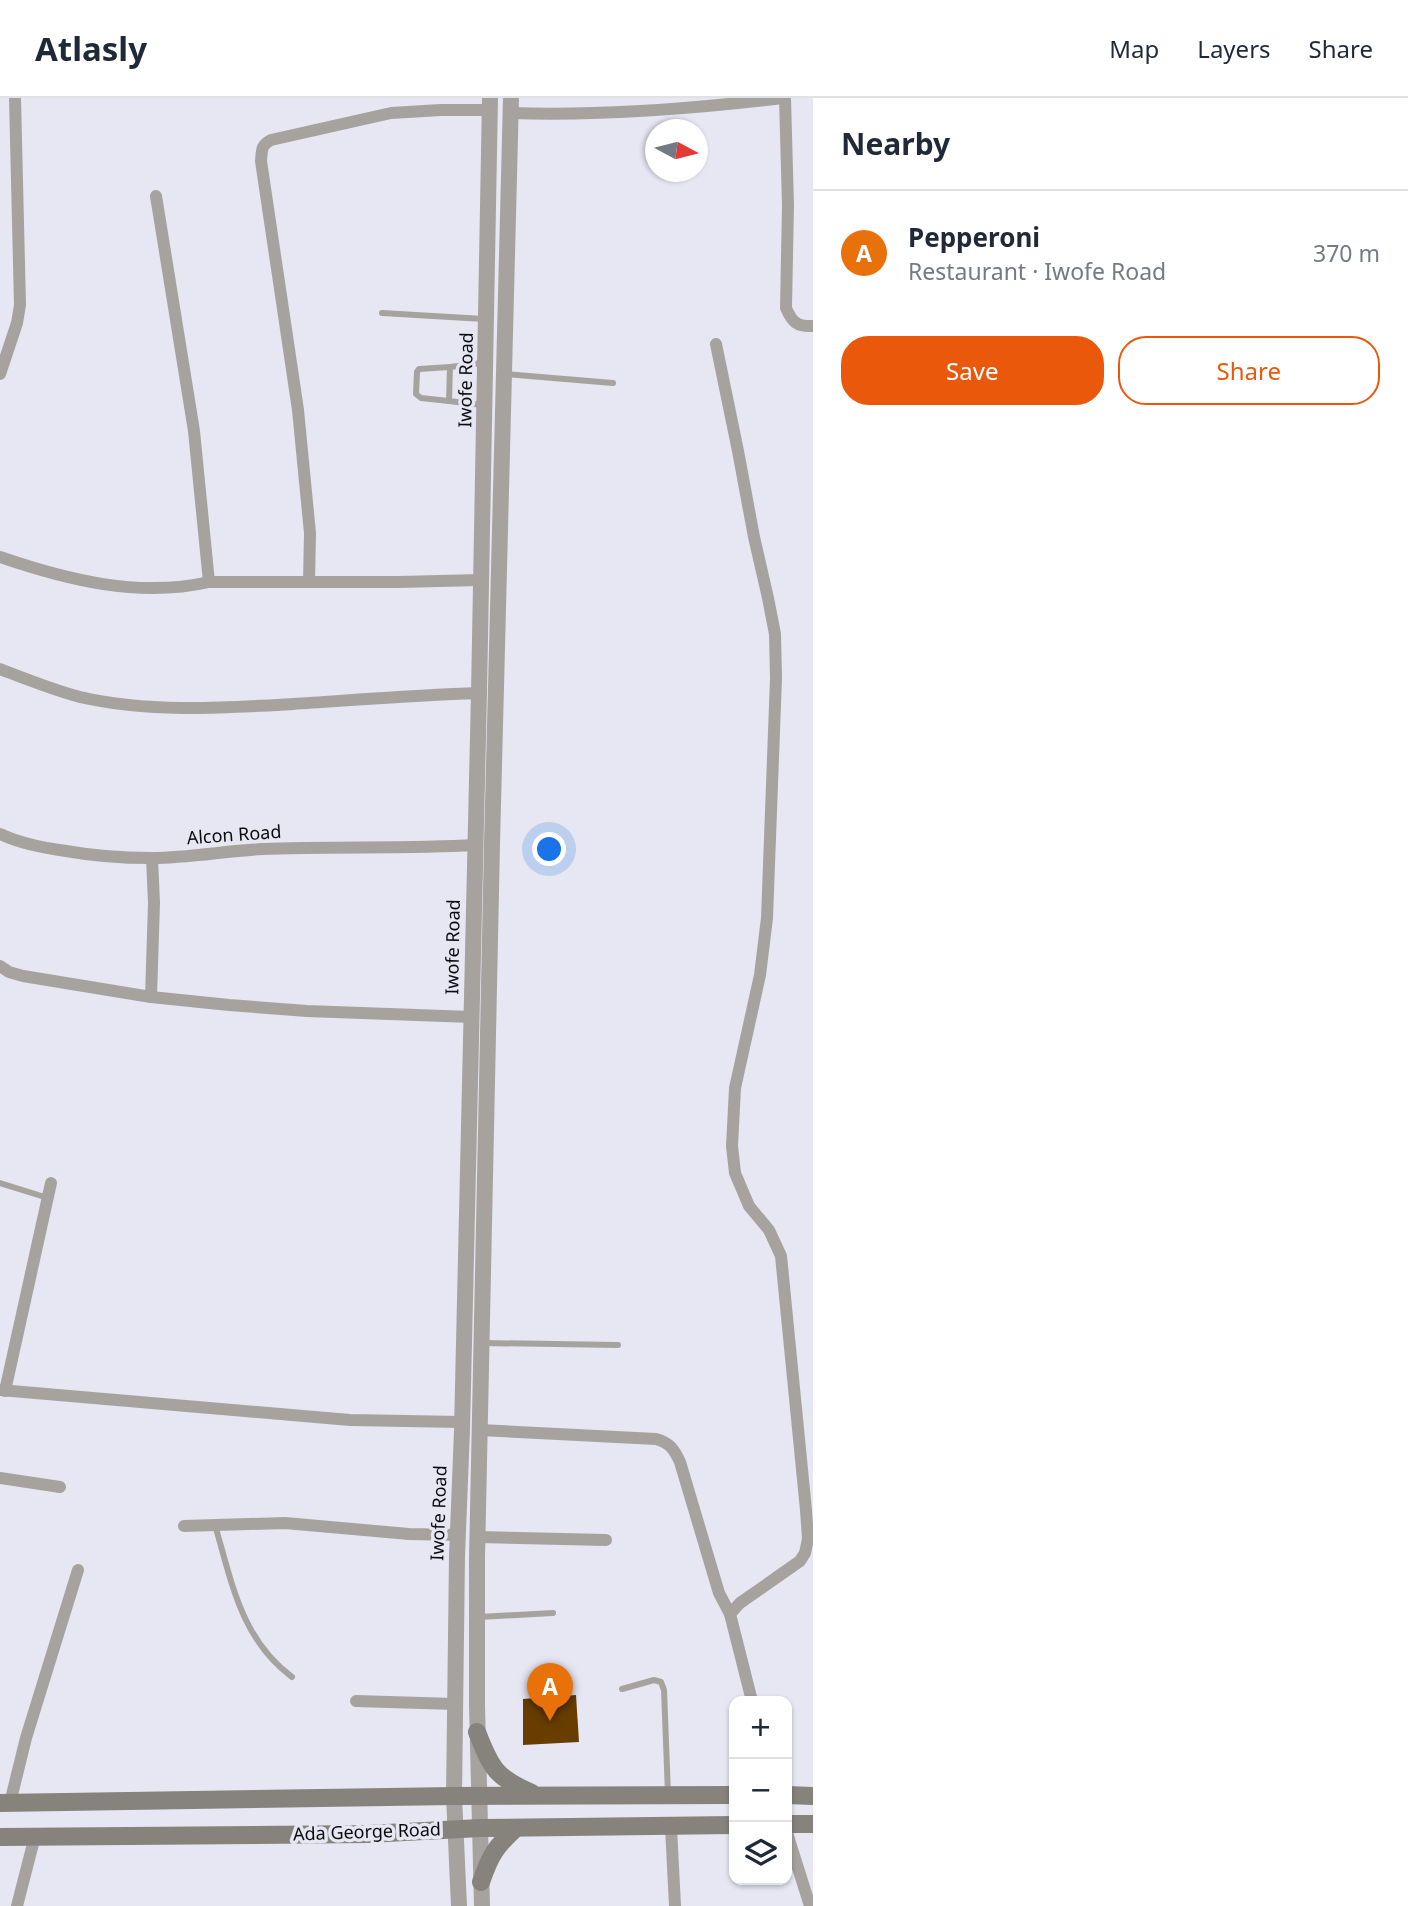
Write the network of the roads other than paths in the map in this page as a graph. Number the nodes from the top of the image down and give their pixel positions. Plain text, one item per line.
1 (15, 98) edge
2 (784, 98) edge
3 (489, 104) edge
4 (511, 106) edge
5 (156, 196) dead end
6 (383, 313) dead end
7 (486, 319) junction
8 (813, 326) edge
9 (716, 344) dead end
10 (485, 363) junction
11 (450, 367) junction
12 (0, 374) edge
13 (503, 374) junction
14 (613, 383) dead end
15 (449, 401) junction
16 (484, 406) junction
17 (0, 557) edge
18 (480, 580) junction
19 (209, 582) junction
20 (309, 582) junction
21 (0, 668) edge
22 (479, 693) junction
23 (0, 834) edge
24 (475, 845) junction
25 (152, 858) junction
26 (0, 965) edge
27 (151, 997) junction
28 (471, 1017) junction
29 (0, 1183) edge
30 (51, 1183) dead end
31 (48, 1198) junction
32 (483, 1343) junction
33 (618, 1345) dead end
34 (2, 1391) edge
35 (461, 1422) junction
36 (481, 1430) junction
37 (0, 1478) edge
38 (60, 1488) dead end
39 (215, 1525) junction
40 (184, 1526) dead end
41 (458, 1535) junction
42 (478, 1537) junction
43 (606, 1540) dead end
44 (78, 1570) dead end
45 (553, 1613) dead end
46 (730, 1614) junction
47 (477, 1617) junction
48 (292, 1677) dead end
49 (622, 1689) dead end
50 (751, 1696) edge
51 (356, 1701) dead end
52 (455, 1704) junction
53 (477, 1732) junction
54 (729, 1795) edge
55 (792, 1795) edge
56 (454, 1796) junction
57 (480, 1796) junction
58 (539, 1796) junction
59 (668, 1796) junction
60 (813, 1796) edge
61 (5, 1803) edge
62 (792, 1824) edge
63 (813, 1824) edge
64 (729, 1825) edge
65 (671, 1827) junction
66 (480, 1828) junction
67 (516, 1828) junction
68 (456, 1829) junction
69 (35, 1836) junction
70 (0, 1837) edge
71 (792, 1849) edge
72 (481, 1882) junction
73 (18, 1906) edge
74 (458, 1906) edge
75 (482, 1906) edge
76 (675, 1906) edge
77 (810, 1906) edge

1 - 12 street
2 - 4 street
2 - 8 street
3 - 7 street, Iwofe Road
3 - 20 street
4 - 13 street, Iwofe Road
5 - 19 street
6 - 7 lane
7 - 10 street, Iwofe Road
9 - 46 street
10 - 11 lane
10 - 16 street, Iwofe Road
11 - 15 lane
11 - 15 lane
13 - 14 lane
13 - 32 street, Iwofe Road
15 - 16 lane
16 - 18 street, Iwofe Road
17 - 19 street
18 - 20 street
18 - 22 street, Iwofe Road
19 - 20 street
21 - 22 street
22 - 24 street, Iwofe Road
23 - 25 street, Alcon Road
24 - 25 street, Alcon Road
24 - 28 street, Iwofe Road
25 - 27 street
26 - 27 street
27 - 28 street
28 - 35 street, Iwofe Road
29 - 31 lane
30 - 31 street
31 - 34 street
32 - 33 lane
32 - 36 street, Iwofe Road
34 - 35 street
35 - 41 street, Iwofe Road
36 - 42 street, Iwofe Road
36 - 46 street
37 - 38 street
39 - 40 street
39 - 41 street
39 - 48 lane
41 - 52 street, Iwofe Road
42 - 43 street
42 - 47 street, Iwofe Road
44 - 61 street
45 - 47 lane
46 - 50 street
47 - 53 street, Iwofe Road
49 - 59 lane
51 - 52 street
52 - 56 street, Iwofe Road
53 - 57 street, Iwofe Road
53 - 58 main road
54 - 59 main road, Ada George Road
55 - 60 main road
56 - 57 main road, Ada George Road
56 - 61 main road, Ada George Road
56 - 68 street, Iwofe Road
57 - 58 main road, Ada George Road
57 - 66 street, Iwofe Road
58 - 59 main road, Ada George Road
62 - 63 main road
64 - 65 main road, Ada George Road
65 - 67 main road, Ada George Road
65 - 76 street
66 - 67 main road, Ada George Road
66 - 68 main road, Ada George Road
66 - 72 street, Iwofe Road
67 - 72 main road
68 - 69 main road, Ada George Road
68 - 74 street, Iwofe Road
69 - 70 main road, Ada George Road
69 - 73 street
71 - 77 street
72 - 75 street, Iwofe Road

